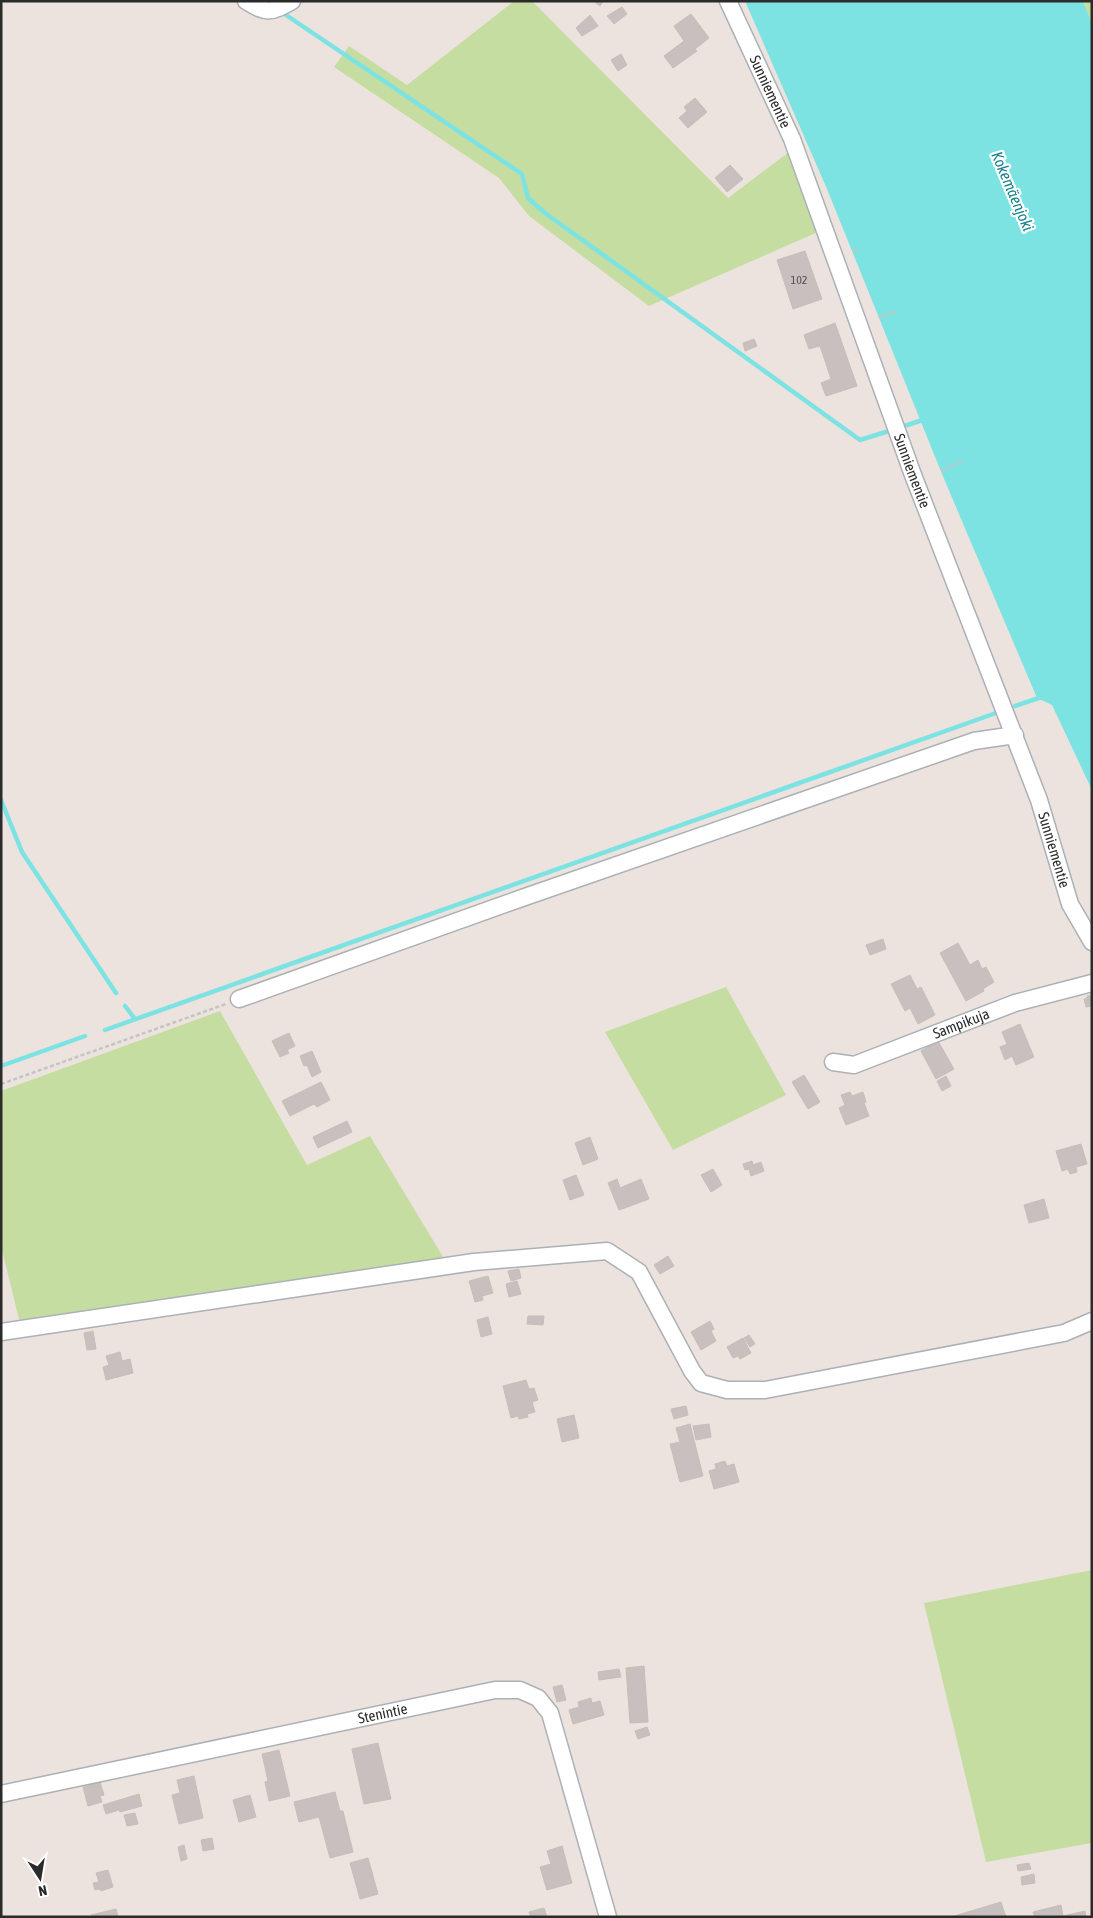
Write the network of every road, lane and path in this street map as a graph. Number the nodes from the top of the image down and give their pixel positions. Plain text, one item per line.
1 (246, 1) edge
2 (292, 1) edge
3 (728, 1) edge
4 (859, 249) dead end
5 (853, 252) dead end
6 (895, 312) dead end
7 (879, 318) dead end
8 (964, 460) dead end
9 (941, 471) dead end
10 (1015, 735) junction
11 (1092, 942) edge
12 (1092, 983) edge
13 (239, 999) joint
14 (833, 1062) dead end
15 (1, 1084) edge
16 (1092, 1321) edge
17 (1, 1332) edge
18 (1, 1794) edge
19 (608, 1917) edge

1 - 2 street
3 - 10 street, Sunniementie
4 - 5 path
6 - 7 path
8 - 9 path
10 - 11 street, Sunniementie
10 - 13 street
12 - 14 street, Sampikuja
13 - 15 path
16 - 17 street
18 - 19 street, Stenintie

